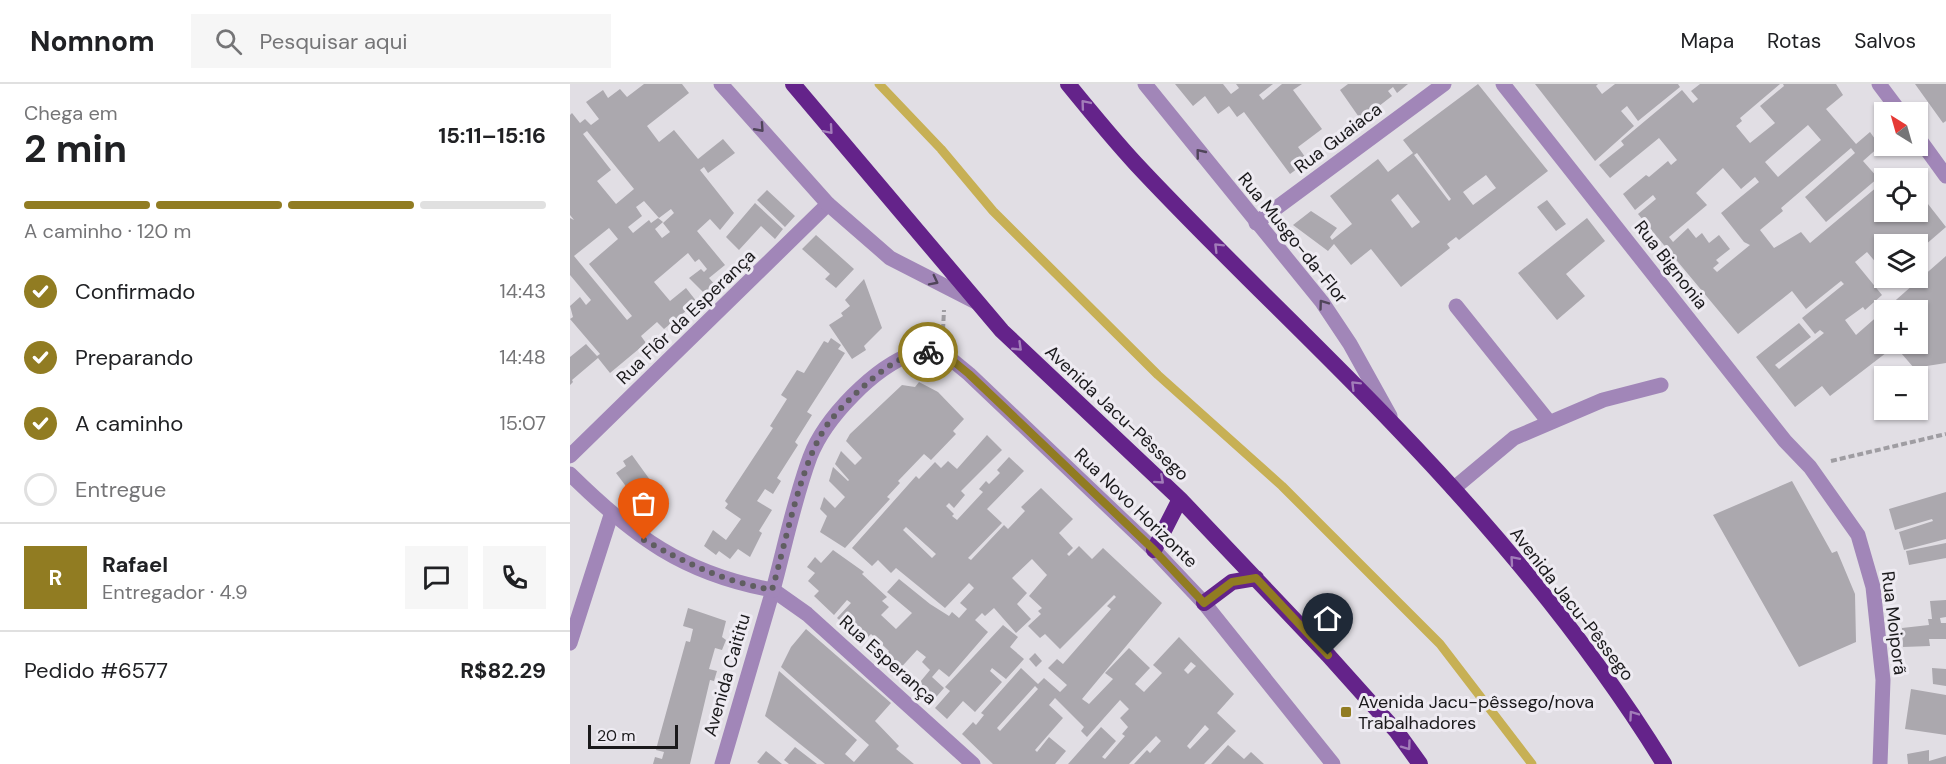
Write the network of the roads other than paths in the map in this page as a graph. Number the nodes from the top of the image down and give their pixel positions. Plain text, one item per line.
1 (721, 84) edge
2 (793, 84) edge
3 (1068, 84) edge
4 (1145, 84) edge
5 (1444, 84) edge
6 (1503, 84) edge
7 (1879, 84) edge
8 (1892, 102) edge
9 (1928, 151) edge
10 (1945, 173) edge
11 (828, 204) junction
12 (1256, 223) junction
13 (979, 304) junction
14 (1456, 306) dead end
15 (941, 351) joint
16 (1661, 386) dead end
17 (1549, 422) junction
18 (1396, 427) junction
19 (570, 456) edge
20 (1810, 467) joint
21 (570, 474) edge
22 (1453, 489) junction
23 (1180, 499) junction
24 (611, 515) junction
25 (1154, 550) junction
26 (1256, 578) junction
27 (772, 590) junction
28 (1204, 603) junction
29 (570, 643) edge
30 (722, 764) edge
31 (973, 764) edge
32 (1333, 764) edge
33 (1420, 764) edge
34 (1664, 764) edge
35 (1880, 764) edge

1 -> 11 street
2 -> 13 highway, Avenida Jacu-Pêssego
18 -> 3 highway, Avenida Jacu-Pêssego
12 -> 4 street, Rua Musgo-da-Flor
5 - 12 street, Rua Guaiaca
6 - 20 street, Rua Bignonia
7 - 8 street
9 - 10 street
11 -> 13 street
11 - 19 street, Rua Flôr da Esperança
18 -> 12 street, Rua Musgo-da-Flor
13 -> 23 highway, Avenida Jacu-Pêssego
14 - 17 street
15 - 25 street, Rua Novo Horizonte
15 - 27 street, Avenida Caititu
16 - 17 street
17 - 22 street
18 - 22 highway, Avenida Jacu-Pêssego
20 - 35 street, Rua Moiporã
21 - 24 street
34 -> 22 highway, Avenida Jacu-Pêssego
23 - 25 highway
23 - 26 highway, Avenida Jacu-Pêssego
24 - 27 street
24 - 29 street
25 - 28 street, Rua Novo Horizonte
26 - 28 highway
26 -> 33 highway, Avenida Jacu-Pêssego
27 - 30 street, Avenida Caititu
27 - 31 street, Rua Esperança
28 - 32 street, Rua Novo Horizonte

